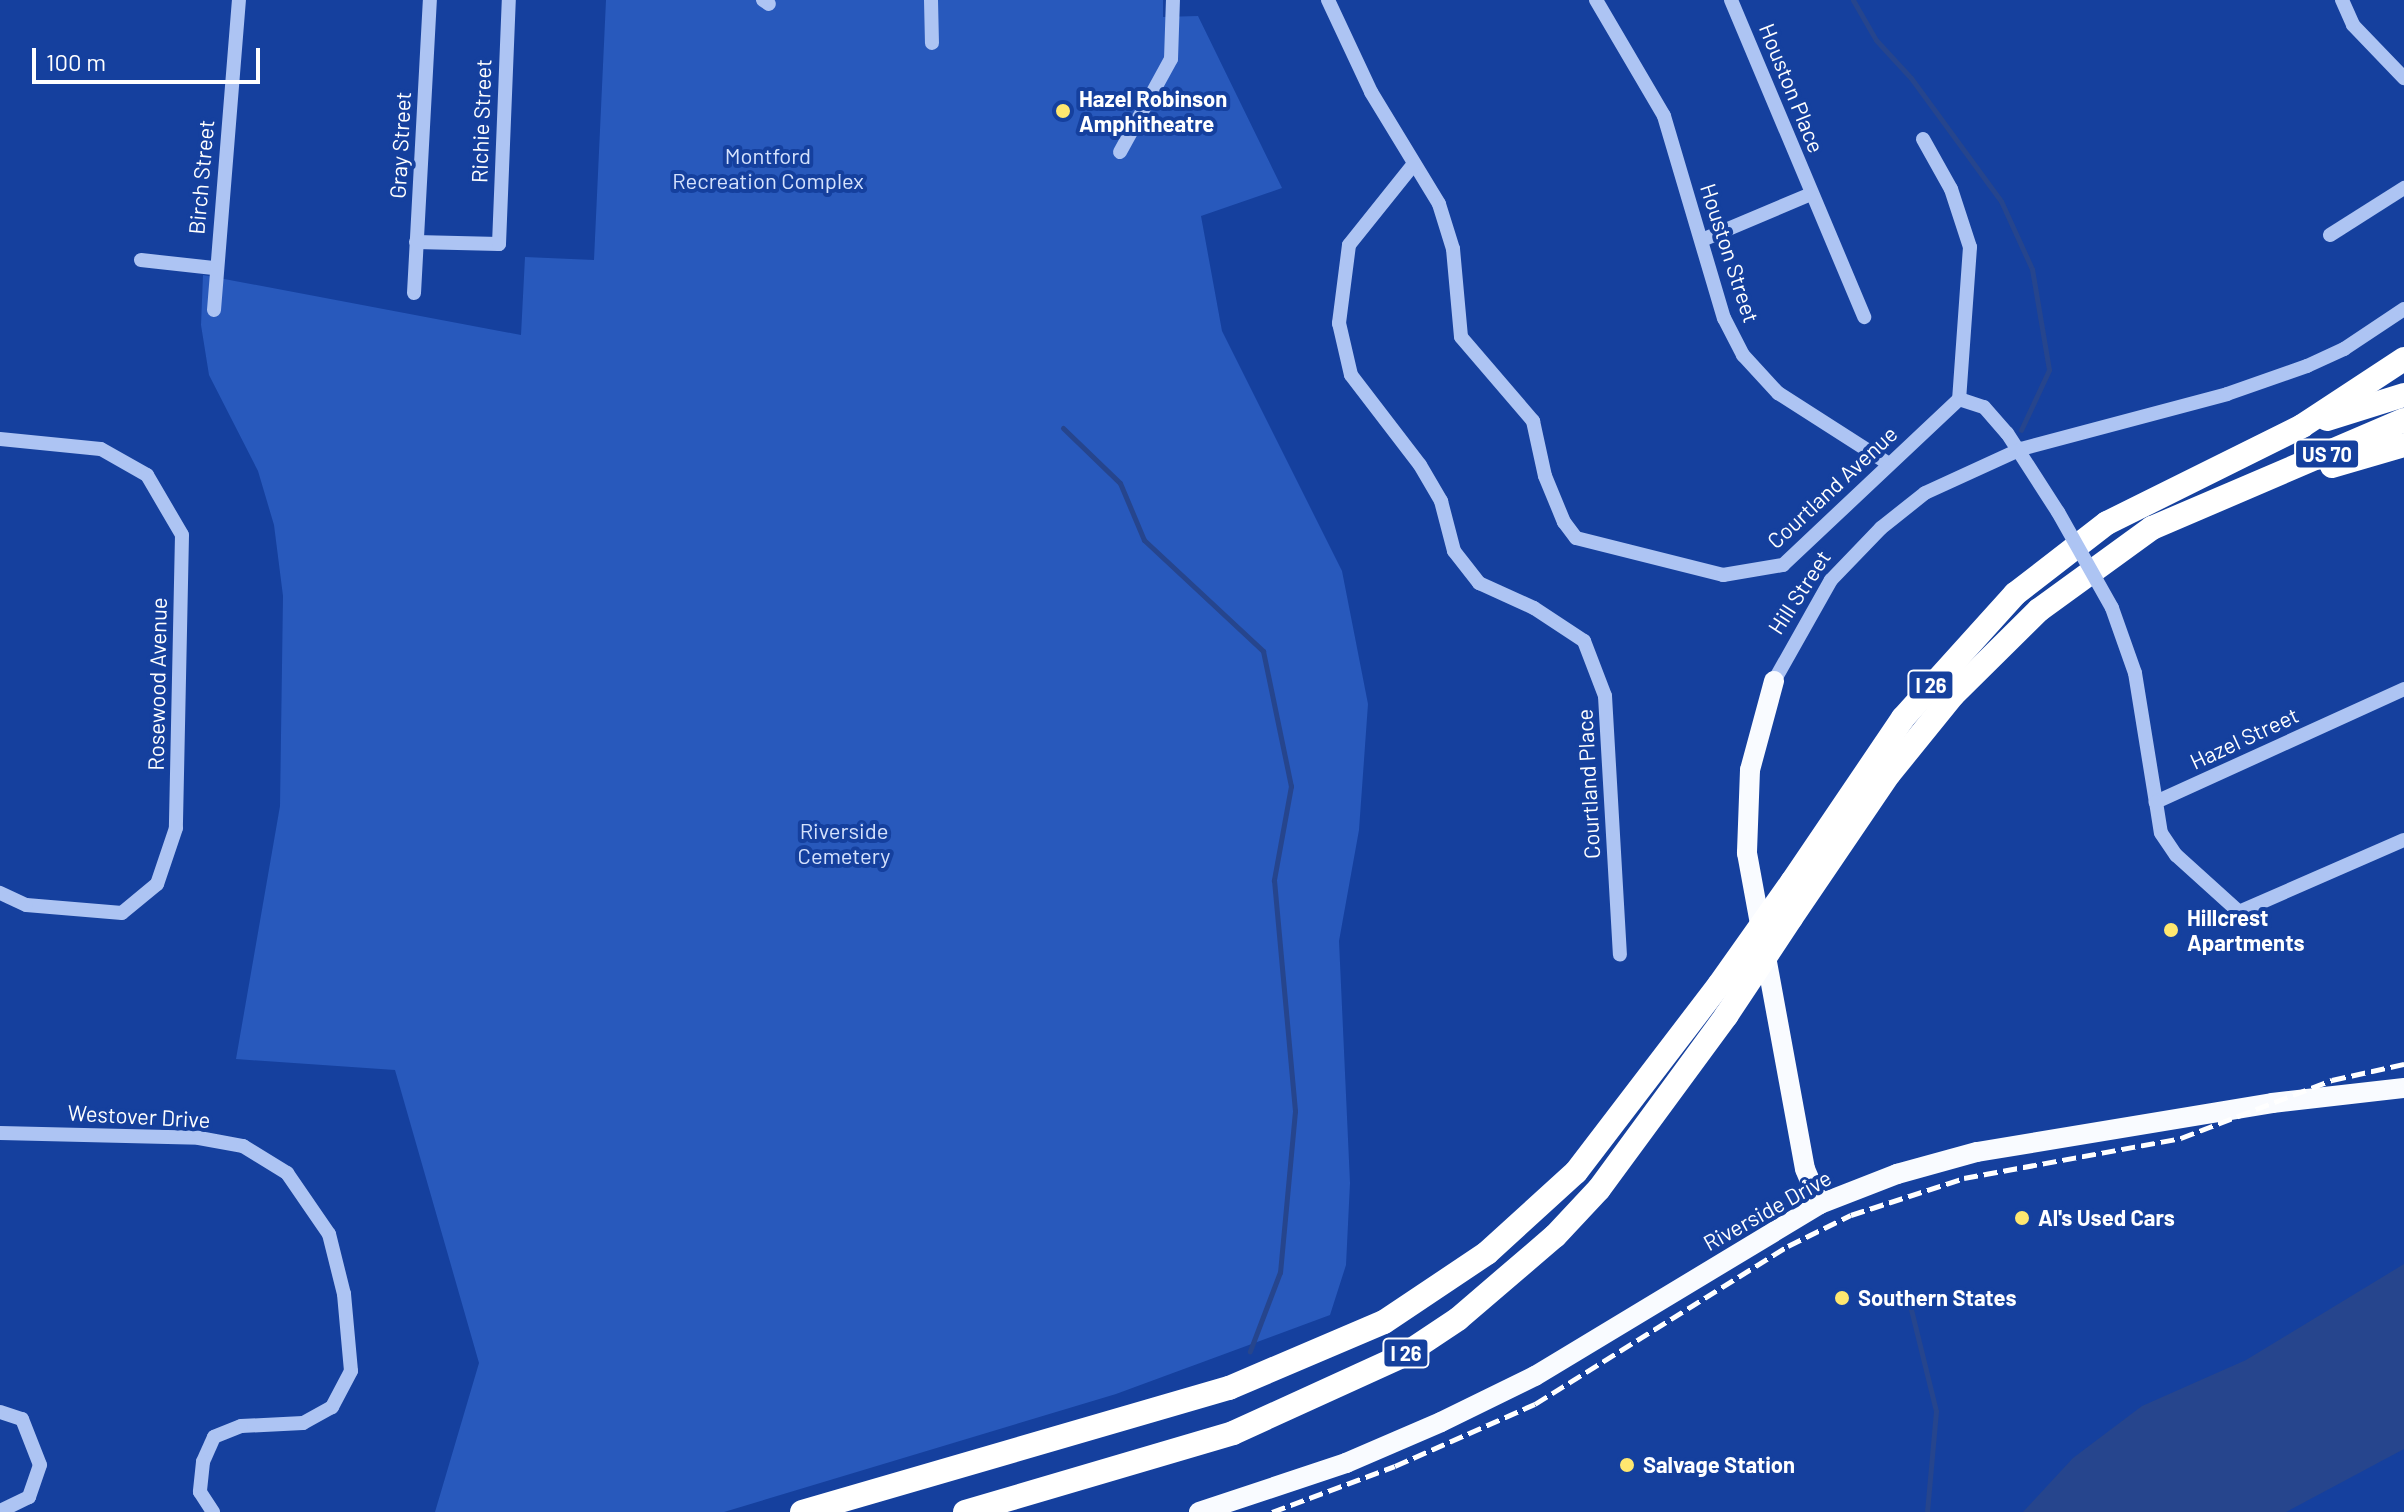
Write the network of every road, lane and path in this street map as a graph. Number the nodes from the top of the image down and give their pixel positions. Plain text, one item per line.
1 (239, 0) edge
2 (430, 0) edge
3 (509, 0) edge
4 (931, 0) edge
5 (1173, 0) edge
6 (1328, 0) edge
7 (1596, 0) edge
8 (1731, 0) edge
9 (2342, 0) edge
10 (932, 43) dead end
11 (2404, 78) edge
12 (1923, 139) dead end
13 (1120, 152) dead end
14 (1413, 165) junction
15 (2404, 188) edge
16 (1811, 194) junction
17 (2330, 235) dead end
18 (1702, 240) junction
19 (416, 242) junction
20 (141, 260) dead end
21 (214, 268) junction
22 (414, 293) dead end
23 (2404, 309) edge
24 (214, 310) dead end
25 (1864, 317) dead end
26 (2404, 359) edge
27 (2404, 384) edge
28 (2404, 395) edge
29 (1959, 399) junction
30 (2364, 408) junction
31 (2404, 420) edge
32 (2302, 426) junction
33 (0, 439) edge
34 (2404, 445) edge
35 (2021, 449) junction
36 (1889, 464) junction
37 (2250, 489) junction
38 (1774, 681) joint
39 (2404, 689) edge
40 (2156, 802) junction
41 (2404, 840) edge
42 (0, 893) edge
43 (1620, 955) dead end
44 (2404, 1088) edge
45 (0, 1133) edge
46 (1820, 1204) junction
47 (0, 1412) edge
48 (0, 1511) edge
49 (213, 1512) edge
50 (802, 1512) edge
51 (965, 1512) edge
52 (1199, 1512) edge

1 - 21 street, Birch Street
2 - 19 street, Gray Street
3 - 19 street, Richie Street
4 - 10 street
5 - 13 street
6 - 14 street, Courtland Avenue
7 - 18 street, Houston Street
8 - 16 street, Houston Place
9 - 11 street
12 - 29 street
14 - 36 street, Courtland Avenue
14 - 43 street, Courtland Place
15 - 17 street
16 - 18 street
16 - 25 street, Houston Place
18 - 36 street, Houston Street
19 - 22 street, Gray Street
20 - 21 street
21 - 24 street, Birch Street
23 - 35 street, Hill Street
26 - 32 highway
27 - 30 highway, US 70
28 - 30 highway, I 26
29 - 35 street
29 - 36 street, Courtland Avenue
30 - 32 highway, I 26
31 - 37 highway, US 70
32 - 50 highway, I 26, bridge
33 - 42 street, Rosewood Avenue
34 - 37 highway, I 26
35 - 38 street, Hill Street
35 - 40 street, bridge
37 - 51 highway, I 26, bridge
38 - 46 main road, Hill Street
39 - 40 street, Hazel Street
40 - 41 street
44 - 46 main road, Riverside Drive
45 - 49 street, Westover Drive
46 - 52 main road, Riverside Drive
47 - 48 street

